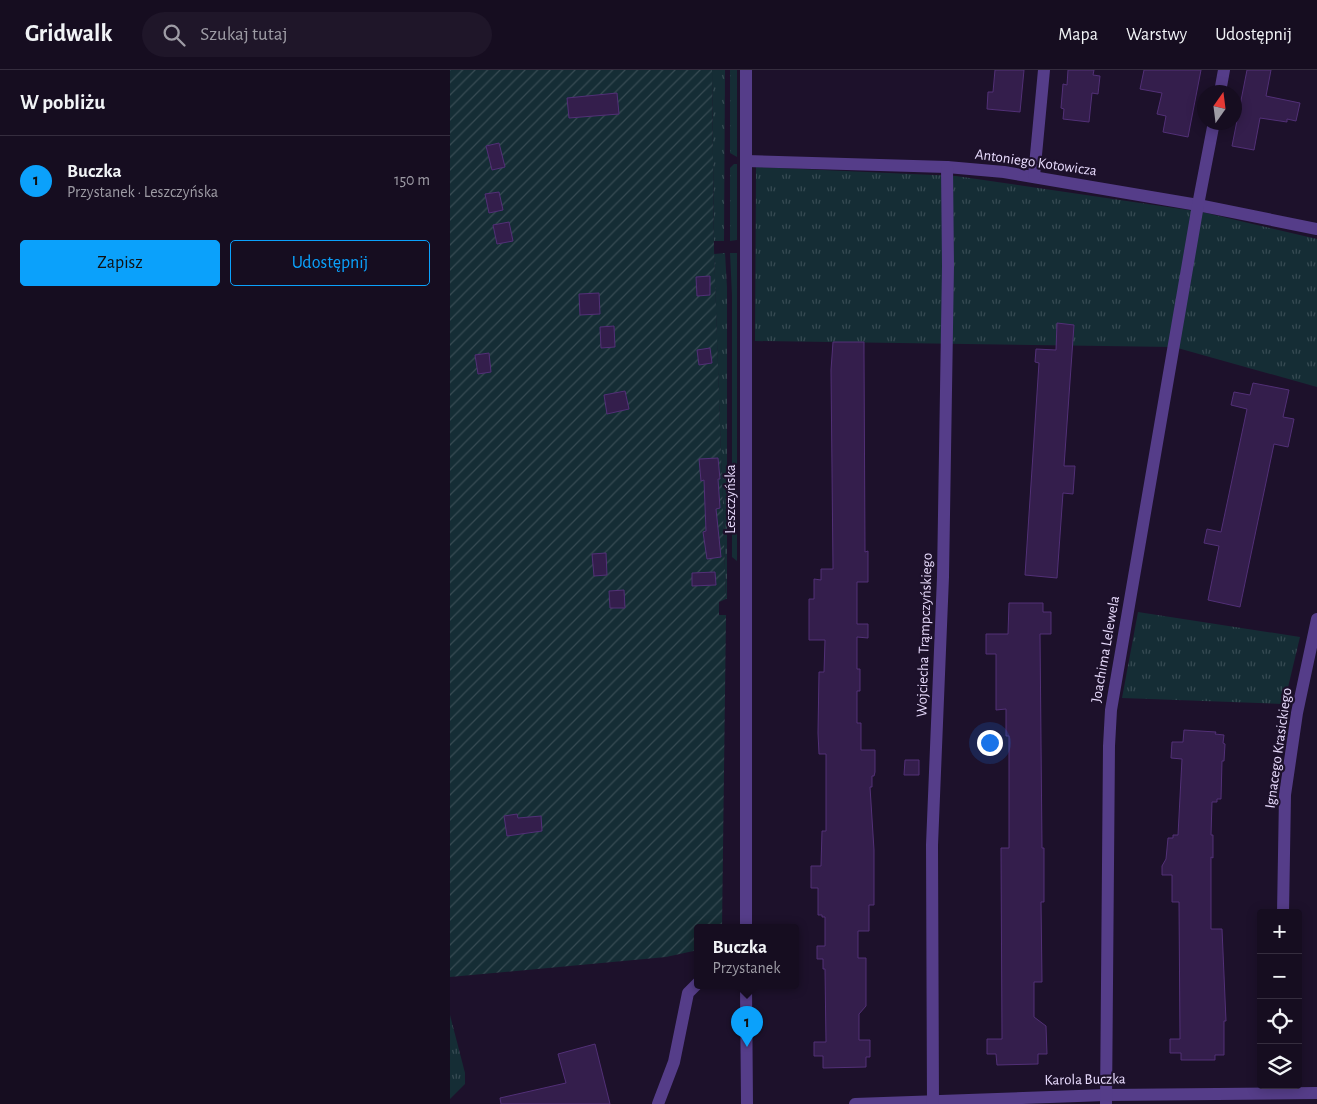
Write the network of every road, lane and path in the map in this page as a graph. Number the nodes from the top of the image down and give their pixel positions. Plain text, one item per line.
1 (746, 70) edge
2 (1044, 70) edge
3 (1224, 70) edge
4 (1221, 85) edge
5 (1212, 130) edge
6 (746, 161) junction
7 (947, 166) junction
8 (1034, 176) junction
9 (1198, 205) junction
10 (1317, 229) edge
11 (1317, 619) edge
12 (1283, 909) edge
13 (746, 924) edge
14 (694, 987) edge
15 (746, 989) edge
16 (1317, 1093) edge
17 (1287, 1094) edge
18 (1106, 1099) edge
19 (932, 1102) edge
20 (658, 1104) edge
21 (747, 1104) edge
22 (855, 1104) edge

1 - 6 street, Leszczyńska
2 - 8 street
3 - 4 street
5 - 9 street, Joachima Lelewela
6 - 7 street, Antoniego Kotowicza
6 - 13 street, Leszczyńska
7 - 8 street, Antoniego Kotowicza
7 - 19 street, Wojciecha Trąmpczyńskiego
8 - 9 street, Antoniego Kotowicza
9 - 10 street, Antoniego Kotowicza
9 - 18 street, Joachima Lelewela
11 - 12 street, Ignacego Krasickiego
14 - 20 street
15 - 21 street
16 - 17 street, Karola Buczka
17 - 18 street, Karola Buczka
18 - 19 street, Karola Buczka
19 - 22 street, Karola Buczka

